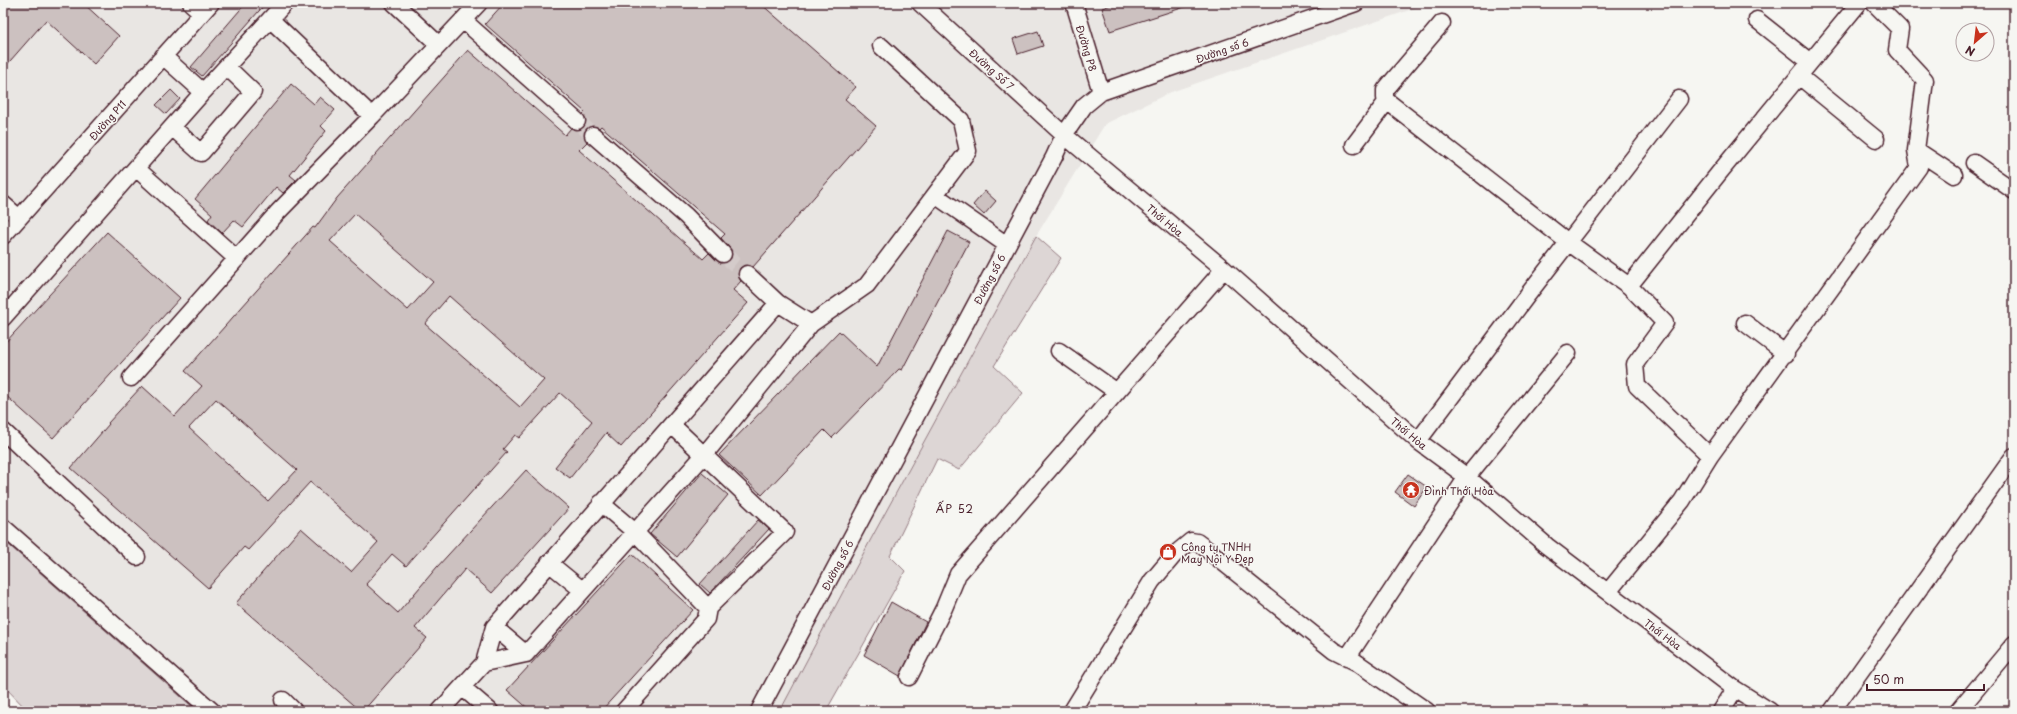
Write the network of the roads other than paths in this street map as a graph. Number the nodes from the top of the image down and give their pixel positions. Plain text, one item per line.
1 (285, 3) edge
2 (394, 3) edge
3 (479, 3) edge
4 (920, 3) edge
5 (1074, 3) edge
6 (1356, 3) edge
7 (1859, 3) edge
8 (1874, 3) edge
9 (201, 6) edge
10 (270, 19) junction
11 (463, 20) junction
12 (1757, 20) dead end
13 (1442, 23) dead end
14 (438, 44) junction
15 (881, 46) dead end
16 (163, 56) junction
17 (1810, 62) junction
18 (227, 67) junction
19 (1799, 76) junction
20 (204, 92) junction
21 (1101, 92) junction
22 (1679, 99) dead end
23 (1387, 101) junction
24 (372, 116) junction
25 (577, 121) tunnel mouth
26 (172, 127) junction
27 (593, 135) tunnel mouth
28 (1064, 135) junction
29 (1876, 139) dead end
30 (1354, 145) dead end
31 (1916, 150) junction
32 (1974, 163) dead end
33 (136, 168) junction
34 (1954, 175) dead end
35 (2014, 191) edge
36 (935, 195) junction
37 (3, 204) edge
38 (19, 218) junction
39 (3, 236) edge
40 (1568, 242) junction
41 (1007, 245) junction
42 (723, 254) tunnel mouth
43 (237, 258) junction
44 (1224, 270) junction
45 (747, 274) tunnel mouth
46 (1629, 286) junction
47 (778, 303) junction
48 (3, 318) edge
49 (1745, 323) dead end
50 (811, 324) junction
51 (1059, 352) dead end
52 (1568, 353) dead end
53 (1786, 354) junction
54 (130, 378) dead end
55 (1117, 392) junction
56 (672, 425) junction
57 (3, 430) edge
58 (1418, 442) junction
59 (704, 454) junction
60 (1710, 456) junction
61 (2014, 456) edge
62 (1467, 477) junction
63 (601, 503) junction
64 (3, 527) edge
65 (635, 532) junction
66 (137, 557) dead end
67 (549, 563) junction
68 (582, 590) junction
69 (1608, 592) junction
70 (708, 608) junction
71 (494, 627) junction
72 (2011, 653) edge
73 (526, 654) junction
74 (1348, 658) junction
75 (484, 663) junction
76 (909, 676) dead end
77 (462, 687) junction
78 (1735, 689) junction
79 (212, 711) edge
80 (440, 711) edge
81 (490, 711) edge
82 (624, 711) edge
83 (759, 711) edge
84 (1072, 711) edge
85 (1427, 711) edge
86 (1722, 711) edge
87 (1770, 711) edge
88 (1832, 711) edge
89 (1958, 711) edge

1 - 10 street
2 - 14 street
3 - 11 street
4 - 28 street, Đường Số 7
5 - 21 street, Đường P8
6 - 21 street, Đường số 6
7 - 17 street
8 - 31 street
9 - 16 street, Đường P11
10 - 18 street
10 - 24 street
11 - 14 street
11 - 25 street
12 - 17 street
13 - 23 street
14 - 24 street
15 - 36 street
16 - 20 street
16 - 38 street, Đường P11
17 - 19 street
18 - 20 street
18 - 26 street
19 - 29 street
19 - 46 street
20 - 26 street
21 - 28 street, Đường số 6
22 - 40 street
23 - 30 street
23 - 40 street
24 - 43 street
26 - 33 street
27 - 42 street
28 - 41 street, Đường số 6
28 - 44 street, Thới Hòa
31 - 34 street
31 - 53 street
32 - 35 street
33 - 43 street
33 - 48 street
36 - 41 street
36 - 50 street
37 - 38 street
38 - 39 street, Đường P11
40 - 46 street
40 - 58 street
41 - 83 street, Đường số 6
43 - 54 street
44 - 55 street
44 - 58 street, Thới Hòa
45 - 47 street
46 - 60 street
47 - 50 street
47 - 56 street
49 - 53 street
50 - 59 street
51 - 55 street
52 - 62 street
53 - 60 street
55 - 76 street
56 - 59 street
56 - 63 street
57 - 66 street
58 - 62 street, Thới Hòa
59 - 65 street
59 - 70 street
60 - 69 street
61 - 88 street
62 - 69 street, Thới Hòa
62 - 74 street
63 - 65 street
63 - 67 street
64 - 79 street
65 - 68 street
65 - 70 street
67 - 68 street
67 - 71 street
68 - 73 street
69 - 78 street, Thới Hòa
70 - 82 street
71 - 73 street
71 - 75 street
72 - 89 street
73 - 75 street
74 - 84 street
74 - 85 street
75 - 77 street
77 - 80 street
77 - 81 street
78 - 86 street
78 - 87 street, Thới Hòa

